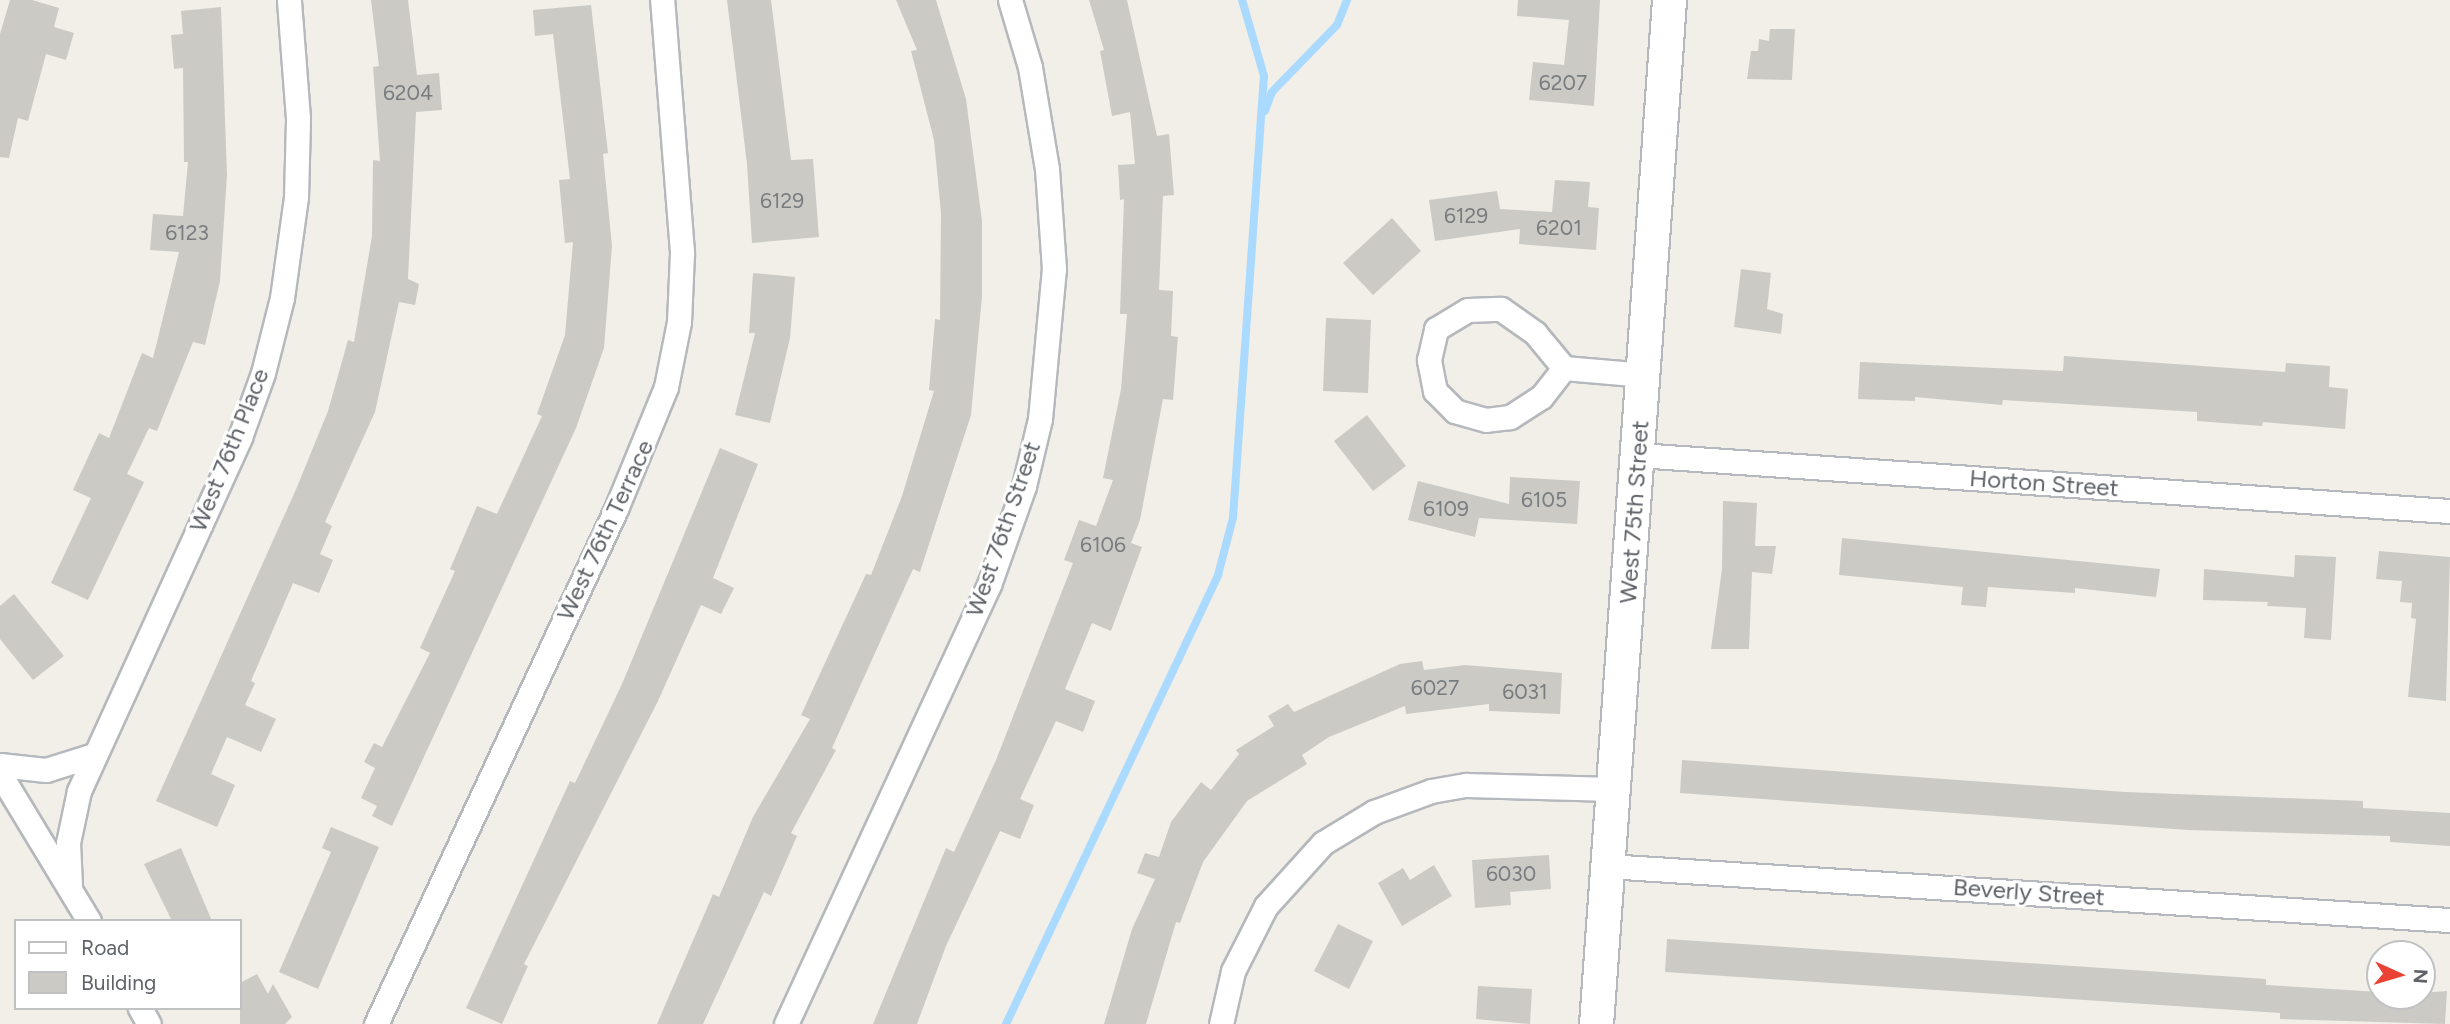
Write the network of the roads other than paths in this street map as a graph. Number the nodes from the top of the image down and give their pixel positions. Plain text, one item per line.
1 (289, 0) edge
2 (662, 0) edge
3 (1010, 0) edge
4 (1669, 0) edge
5 (1564, 368) junction
6 (1644, 375) junction
7 (1639, 455) junction
8 (2450, 511) edge
9 (94, 755) junction
10 (0, 765) edge
11 (0, 774) edge
12 (1613, 789) junction
13 (1607, 866) junction
14 (70, 885) junction
15 (88, 919) edge
16 (2450, 920) edge
17 (376, 1024) edge
18 (786, 1024) edge
19 (1222, 1024) edge
20 (1596, 1024) edge

1 - 9 street, West 76th Place
2 - 17 street, West 76th Terrace
3 - 18 street, West 76th Street
4 - 6 main road, West 75th Street
5 - 5 street
5 - 6 street
6 - 7 main road, West 75th Street
7 - 8 street, Horton Street
7 - 12 main road, West 75th Street
9 - 10 street
9 - 14 street, West 76th Place
11 - 14 street
12 - 13 main road, West 75th Street
12 - 19 street
13 - 16 street, Beverly Street
13 - 20 main road, West 75th Street
14 - 15 street

